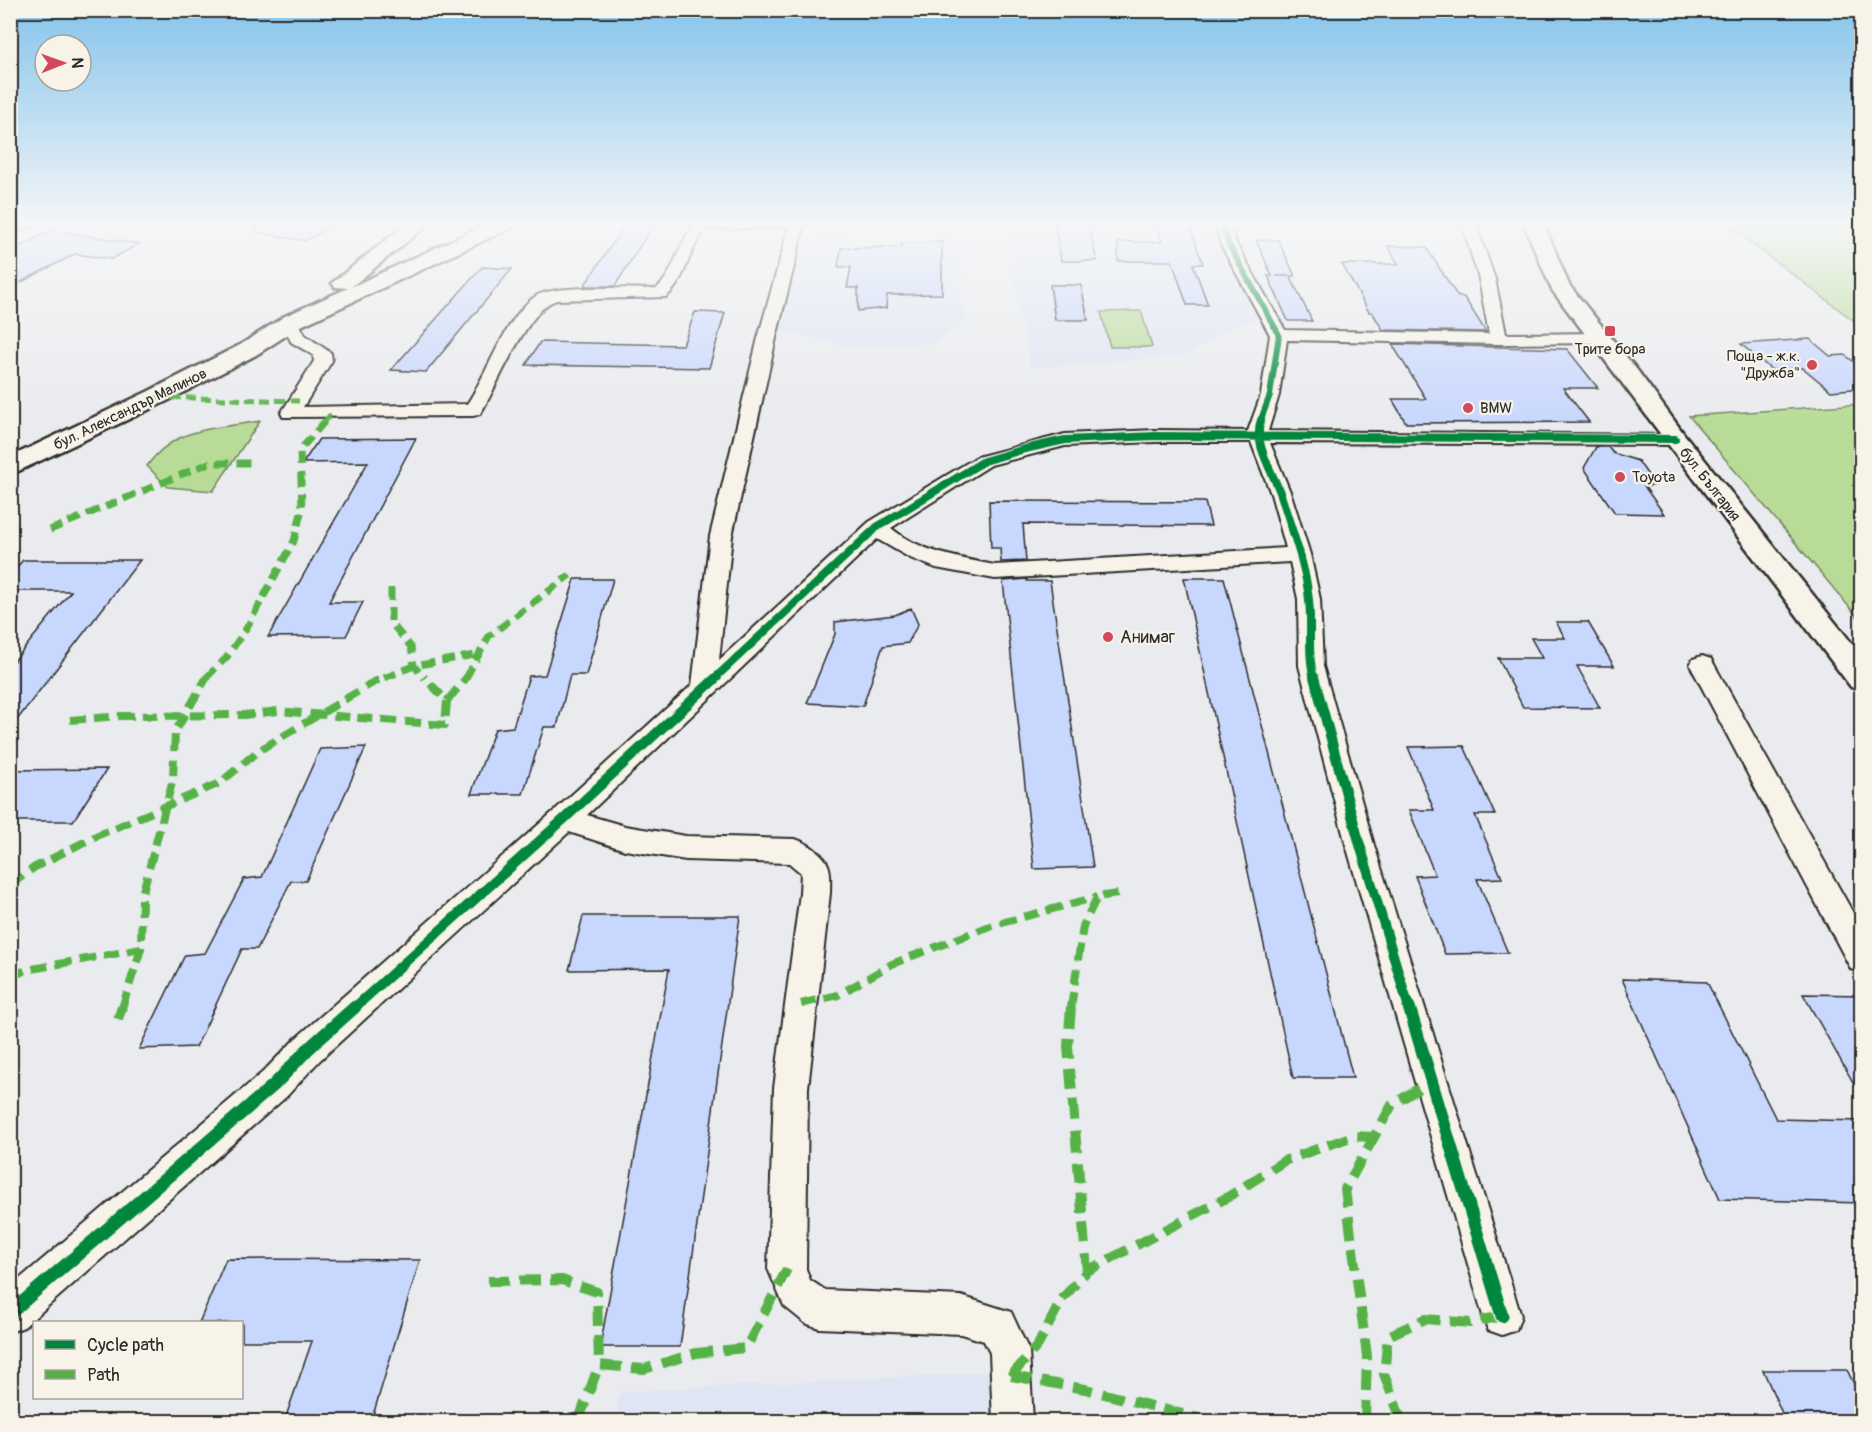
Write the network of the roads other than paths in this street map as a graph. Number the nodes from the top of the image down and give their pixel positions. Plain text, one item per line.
1 (339, 289) edge
2 (370, 289) edge
3 (379, 289) edge
4 (669, 289) edge
5 (780, 289) edge
6 (1253, 289) edge
7 (1489, 289) edge
8 (1561, 289) edge
9 (294, 326) junction
10 (1279, 335) junction
11 (1599, 338) junction
12 (1498, 339) junction
13 (1257, 436) junction
14 (1675, 439) junction
15 (10, 466) edge
16 (877, 527) junction
17 (1299, 554) junction
18 (1702, 665) dead end
19 (1862, 679) edge
20 (704, 688) junction
21 (564, 819) junction
22 (1862, 959) edge
23 (10, 1313) edge
24 (1502, 1316) dead end
25 (1012, 1422) edge

1 - 9 street
2 - 9 street
3 - 9 street
4 - 9 street
5 - 20 street
6 - 10 street
7 - 12 street
8 - 11 street, бул. България
9 - 15 street, бул. Александър Малинов
10 - 12 street
10 - 13 street
11 - 12 street
11 - 14 street, бул. България
13 - 14 street
13 - 16 street
13 - 17 street
14 - 19 street, бул. България
16 - 17 street
16 - 20 street
17 - 24 street
18 - 22 street
20 - 21 street
21 - 23 street
21 - 25 street

